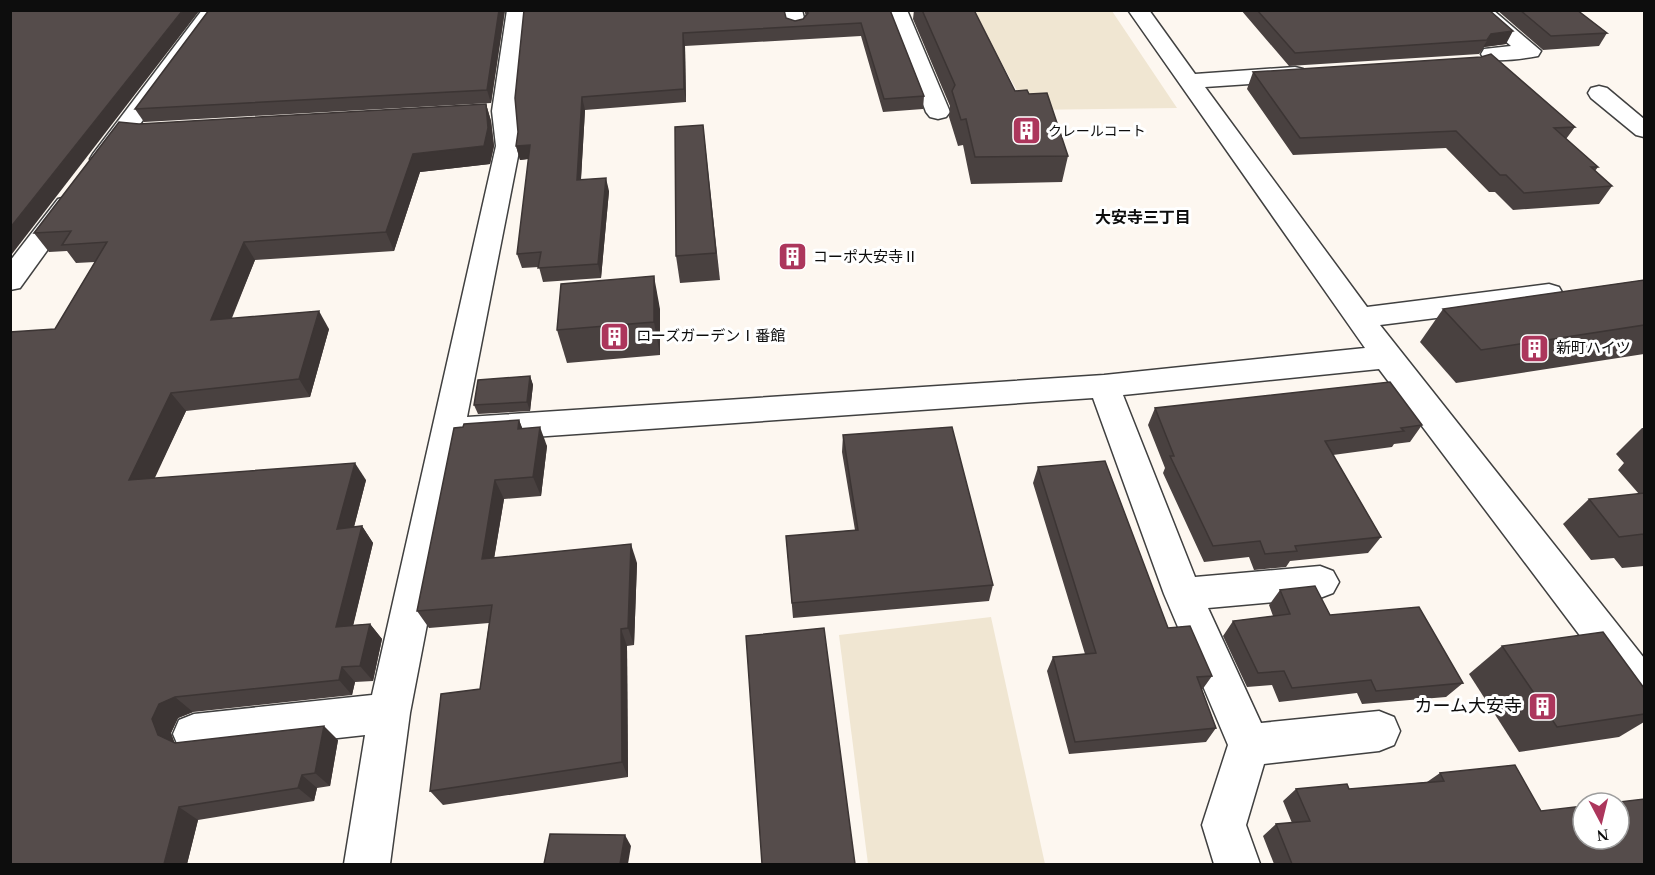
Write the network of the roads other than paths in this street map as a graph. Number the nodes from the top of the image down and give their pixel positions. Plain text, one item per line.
1 (213, 10) edge
2 (518, 10) edge
3 (897, 10) edge
4 (1138, 10) edge
5 (1480, 10) edge
6 (1492, 54) edge
7 (1319, 73) edge
8 (1189, 81) junction
9 (1599, 93) dead end
10 (938, 112) dead end
11 (124, 129) junction
12 (1644, 130) edge
13 (150, 133) edge
14 (10, 281) edge
15 (1573, 291) edge
16 (1360, 318) junction
17 (1388, 357) junction
18 (1104, 386) junction
19 (447, 432) junction
20 (1320, 582) dead end
21 (1183, 594) junction
22 (1644, 689) edge
23 (389, 713) junction
24 (1379, 731) dead end
25 (194, 734) dead end
26 (1249, 746) junction
27 (367, 864) edge
28 (1237, 864) edge

1 - 11 street
2 - 19 street
3 - 10 street
4 - 8 street
5 - 6 street
7 - 8 street
8 - 16 street
9 - 12 street
11 - 13 street
11 - 14 street
15 - 16 street
16 - 17 street
17 - 18 street
17 - 22 street
18 - 19 street
18 - 21 street
19 - 23 street
20 - 21 street
21 - 26 street
23 - 25 street
23 - 27 street
24 - 26 street
26 - 28 street

